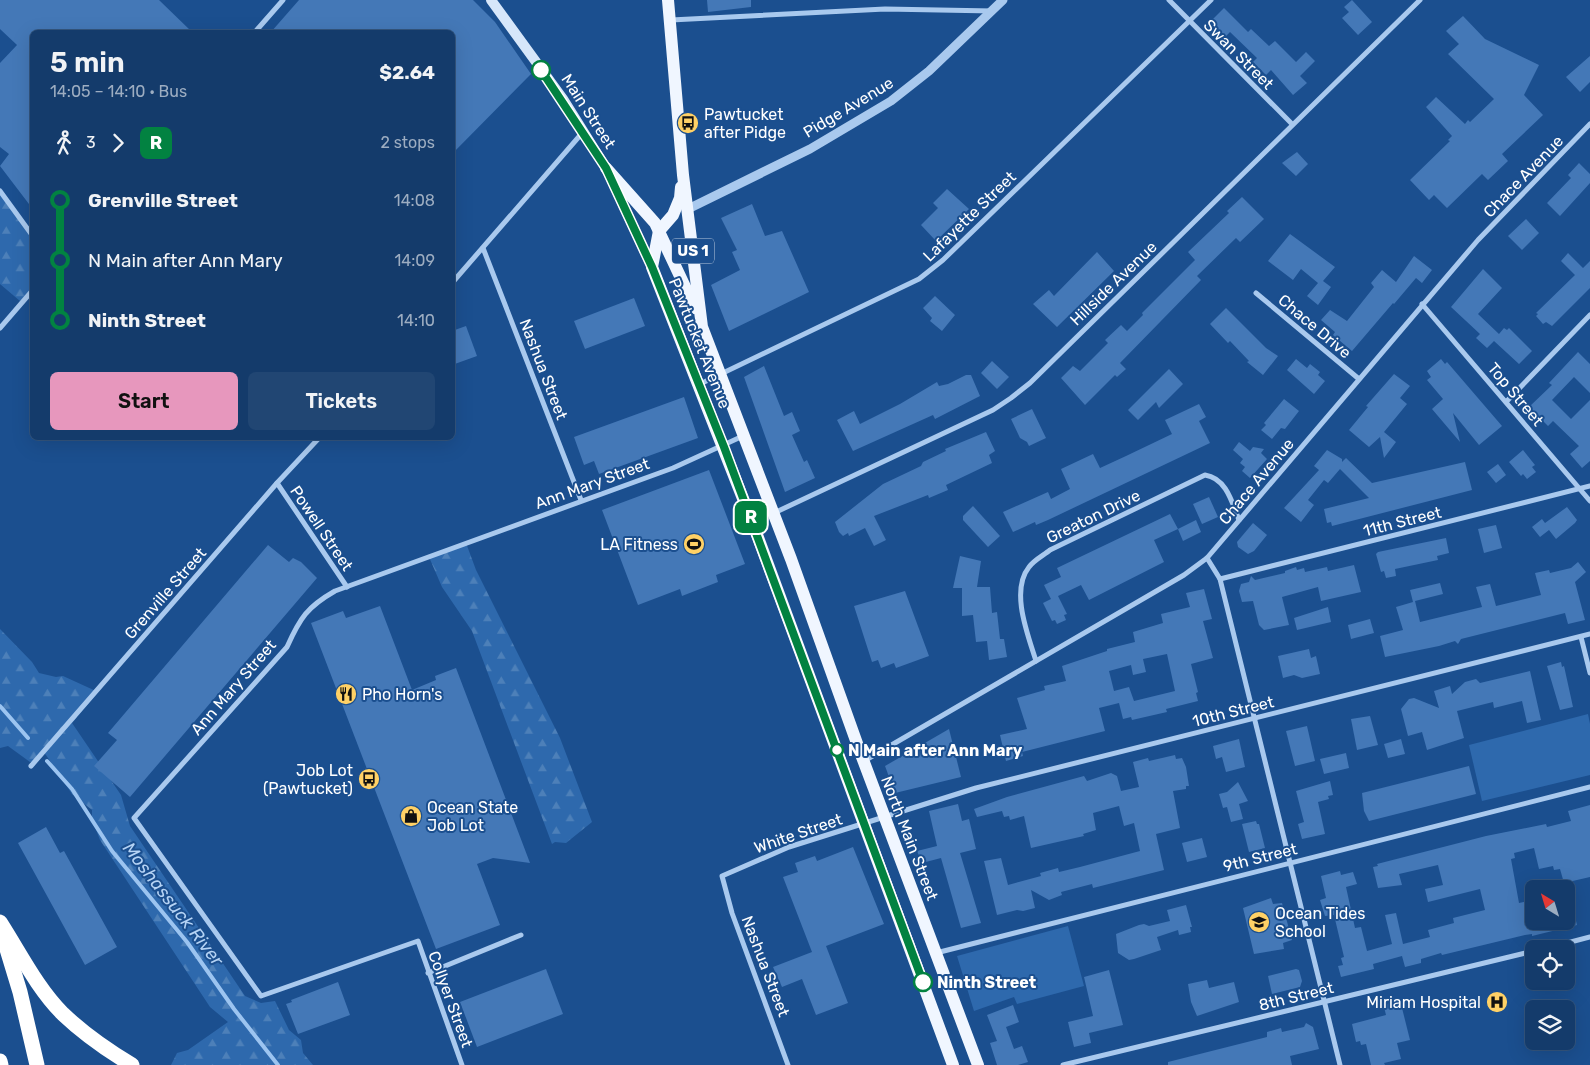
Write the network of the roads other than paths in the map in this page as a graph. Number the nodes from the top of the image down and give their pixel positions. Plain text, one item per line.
1 (283, 0) edge
2 (491, 0) edge
3 (668, 0) edge
4 (1003, 0) edge
5 (1169, 0) edge
6 (1211, 0) edge
7 (1420, 0) edge
8 (993, 11) junction
9 (670, 20) junction
10 (1190, 21) junction
11 (257, 30) edge
12 (1292, 124) junction
13 (1590, 124) edge
14 (583, 132) junction
15 (606, 168) junction
16 (683, 175) junction
17 (0, 191) edge
18 (688, 209) junction
19 (659, 231) junction
20 (30, 232) edge
21 (483, 248) junction
22 (652, 267) junction
23 (455, 280) edge
24 (30, 292) edge
25 (1256, 293) dead end
26 (1422, 304) junction
27 (1590, 315) edge
28 (702, 327) junction
29 (0, 328) edge
30 (719, 375) junction
31 (1359, 379) junction
32 (699, 384) junction
33 (1506, 402) junction
34 (743, 436) junction
35 (317, 440) edge
36 (724, 447) junction
37 (277, 483) junction
38 (1590, 486) edge
39 (1581, 490) junction
40 (581, 500) junction
41 (1590, 501) edge
42 (772, 511) junction
43 (1239, 520) junction
44 (753, 524) junction
45 (1207, 558) junction
46 (1220, 579) junction
47 (347, 587) junction
48 (1590, 634) edge
49 (1580, 637) junction
50 (1036, 661) junction
51 (1590, 674) edge
52 (1255, 718) junction
53 (863, 761) junction
54 (31, 766) dead end
55 (1590, 787) edge
56 (884, 817) junction
57 (865, 823) junction
58 (1291, 862) junction
59 (722, 876) joint
60 (0, 922) edge
61 (0, 926) edge
62 (521, 935) dead end
63 (1590, 938) edge
64 (418, 941) joint
65 (1575, 942) edge
66 (936, 953) junction
67 (1525, 953) edge
68 (428, 973) junction
69 (1324, 1002) junction
70 (0, 1061) edge
71 (1, 1065) edge
72 (37, 1065) edge
73 (132, 1065) edge
74 (462, 1065) edge
75 (788, 1065) edge
76 (953, 1065) edge
77 (978, 1065) edge
78 (1063, 1065) edge
79 (1340, 1065) edge

1 - 11 street
2 - 14 main road, Main Street
3 - 9 main road, Pawtucket Avenue / US 1
4 - 8 street, Pidge Avenue
5 - 10 street, Swan Street
6 - 10 street, Lafayette Street
7 - 12 street, Hillside Avenue
8 - 9 street
8 - 18 street, Pidge Avenue
9 - 16 main road, Pawtucket Avenue / US 1
10 - 12 street, Swan Street
10 - 30 street, Lafayette Street
12 - 42 street, Hillside Avenue
13 - 26 street, Chace Avenue
14 - 15 main road, Main Street
14 - 21 street
15 - 19 main road, Main Street
15 - 22 main road, Main Street
16 - 18 main road, Pawtucket Avenue / US 1
16 - 19 main road, Pawtucket Avenue / US 1
17 - 20 street
18 - 28 main road, Pawtucket Avenue / US 1
19 - 22 main road, Pawtucket Avenue / US 1
19 - 28 main road, Main Street
21 - 23 street
21 - 40 street, Nashua Street
22 - 32 main road, Pawtucket Avenue / US 1
24 - 29 street
25 - 31 street, Chace Drive
26 - 31 street, Chace Avenue
26 - 33 street, Top Street
27 - 33 street
28 - 30 main road, Pawtucket Avenue / US 1
30 - 32 street, Lafayette Street
30 - 34 main road, Pawtucket Avenue / US 1
31 - 43 street, Chace Avenue
32 - 36 main road, Pawtucket Avenue / US 1
33 - 39 street, Top Street
34 - 36 street, Ann Mary Street
34 - 42 main road, Pawtucket Avenue / US 1
35 - 37 street, Grenville Street
36 - 40 street, Ann Mary Street
36 - 44 main road, Pawtucket Avenue / US 1
37 - 47 street, Powell Street
37 - 54 street, Grenville Street
38 - 39 street, 11th Street
39 - 41 street, Top Street
39 - 46 street, 11th Street
40 - 47 street, Ann Mary Street
42 - 44 main road
42 - 53 main road, North Main Street / US 1
43 - 45 street, Chace Avenue
43 - 50 street, Greaton Drive
44 - 57 main road, US 1
45 - 46 street
45 - 50 street, Chace Avenue
46 - 52 street
47 - 64 street, Ann Mary Street
48 - 49 street, 10th Street
49 - 51 street
49 - 52 street, 10th Street
50 - 53 street, Chace Avenue
52 - 56 street, 10th Street
52 - 58 street
53 - 56 main road, North Main Street / US 1
55 - 58 street, 9th Street
56 - 57 street, White Street
56 - 66 main road, North Main Street / US 1
57 - 59 street, White Street
57 - 76 main road, US 1
58 - 66 street, 9th Street
58 - 69 street
59 - 75 street, Nashua Street
60 - 73 highway
61 - 72 highway
62 - 68 street
63 - 65 street
64 - 68 street, Collyer Street
66 - 77 main road, North Main Street / US 1
67 - 69 street, 8th Street
68 - 74 street, Collyer Street
69 - 78 street, 8th Street
69 - 79 street
70 - 71 highway

